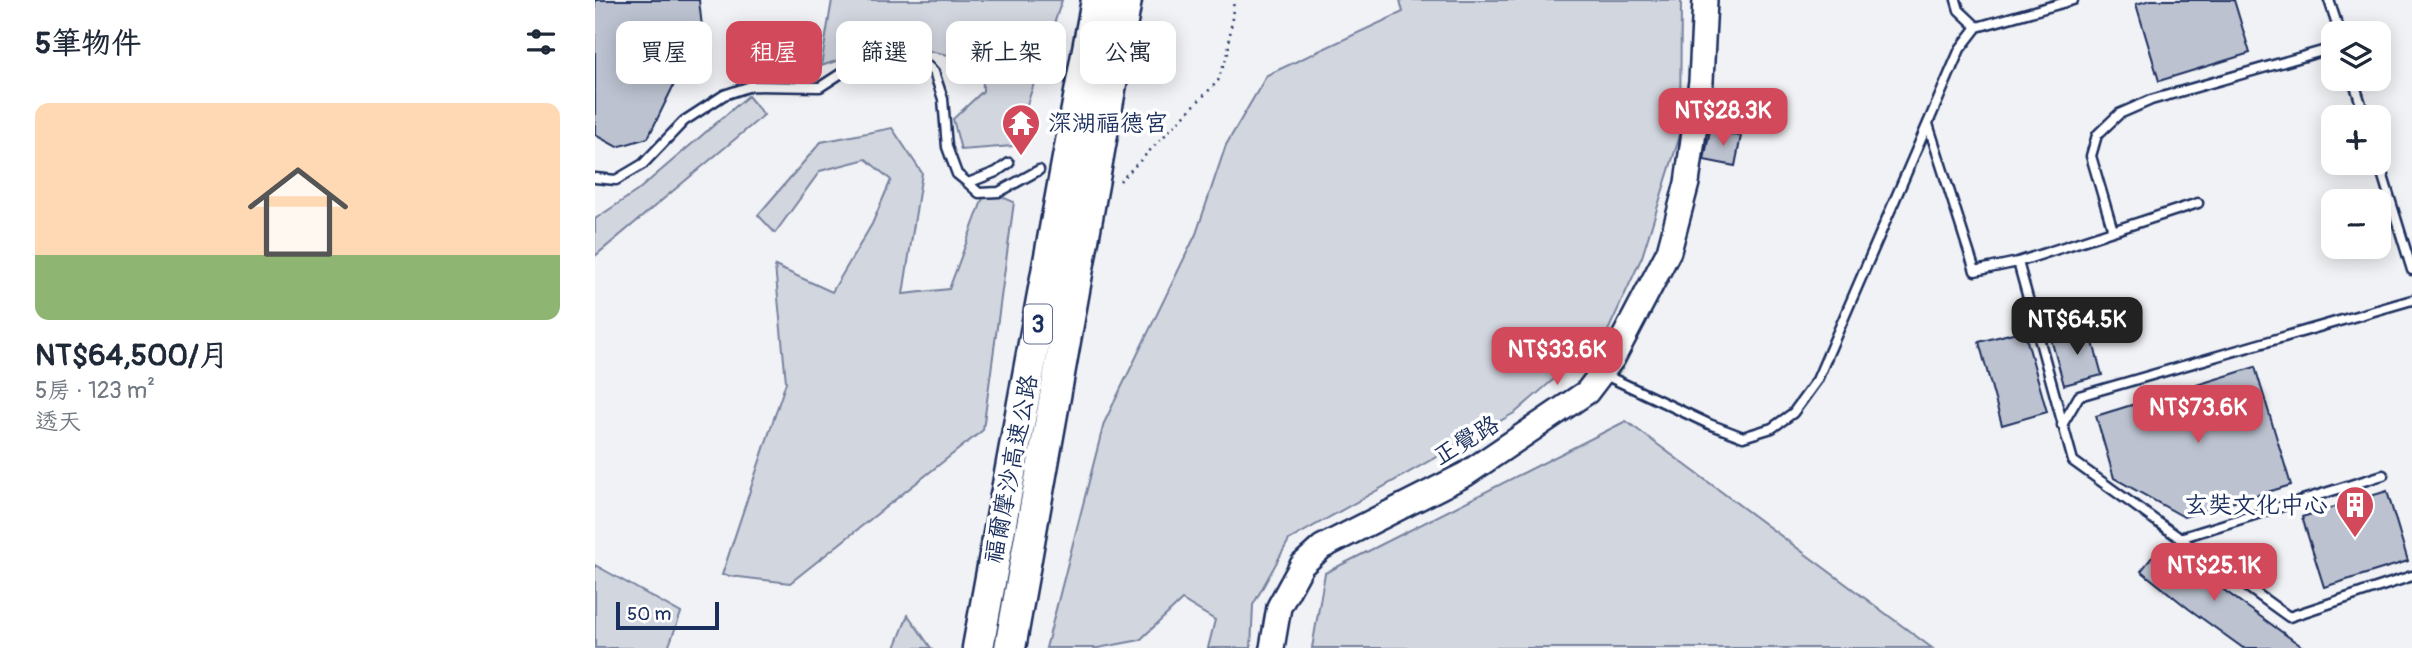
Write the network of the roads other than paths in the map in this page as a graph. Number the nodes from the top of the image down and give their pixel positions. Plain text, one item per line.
1 (1097, 0) edge
2 (1126, 0) edge
3 (1705, 0) edge
4 (1956, 0) edge
5 (2073, 0) edge
6 (2329, 0) edge
7 (2336, 21) edge
8 (1977, 27) junction
9 (2321, 51) edge
10 (1928, 124) junction
11 (1009, 163) dead end
12 (1039, 170) dead end
13 (2383, 175) edge
14 (595, 178) edge
15 (968, 183) junction
16 (2198, 203) dead end
17 (2113, 231) junction
18 (2018, 262) junction
19 (2412, 270) edge
20 (2412, 300) edge
21 (1602, 374) junction
22 (2062, 425) junction
23 (2383, 475) dead end
24 (2181, 538) junction
25 (2412, 576) edge
26 (978, 648) edge
27 (1010, 648) edge
28 (1272, 648) edge

1 - 26 highway, 福爾摩沙高速公路 / 3
2 - 27 highway, 福爾摩沙高速公路 / 3
3 - 21 street, 正覺路
4 - 8 lane
5 - 8 lane
6 - 7 lane
8 - 10 lane
9 - 17 lane
10 - 18 lane
10 - 21 lane
11 - 15 lane
12 - 15 lane
13 - 19 lane
14 - 15 lane
16 - 17 lane
17 - 18 lane
18 - 22 lane
20 - 22 lane
21 - 28 street, 正覺路
22 - 24 lane
23 - 24 lane
24 - 25 lane

